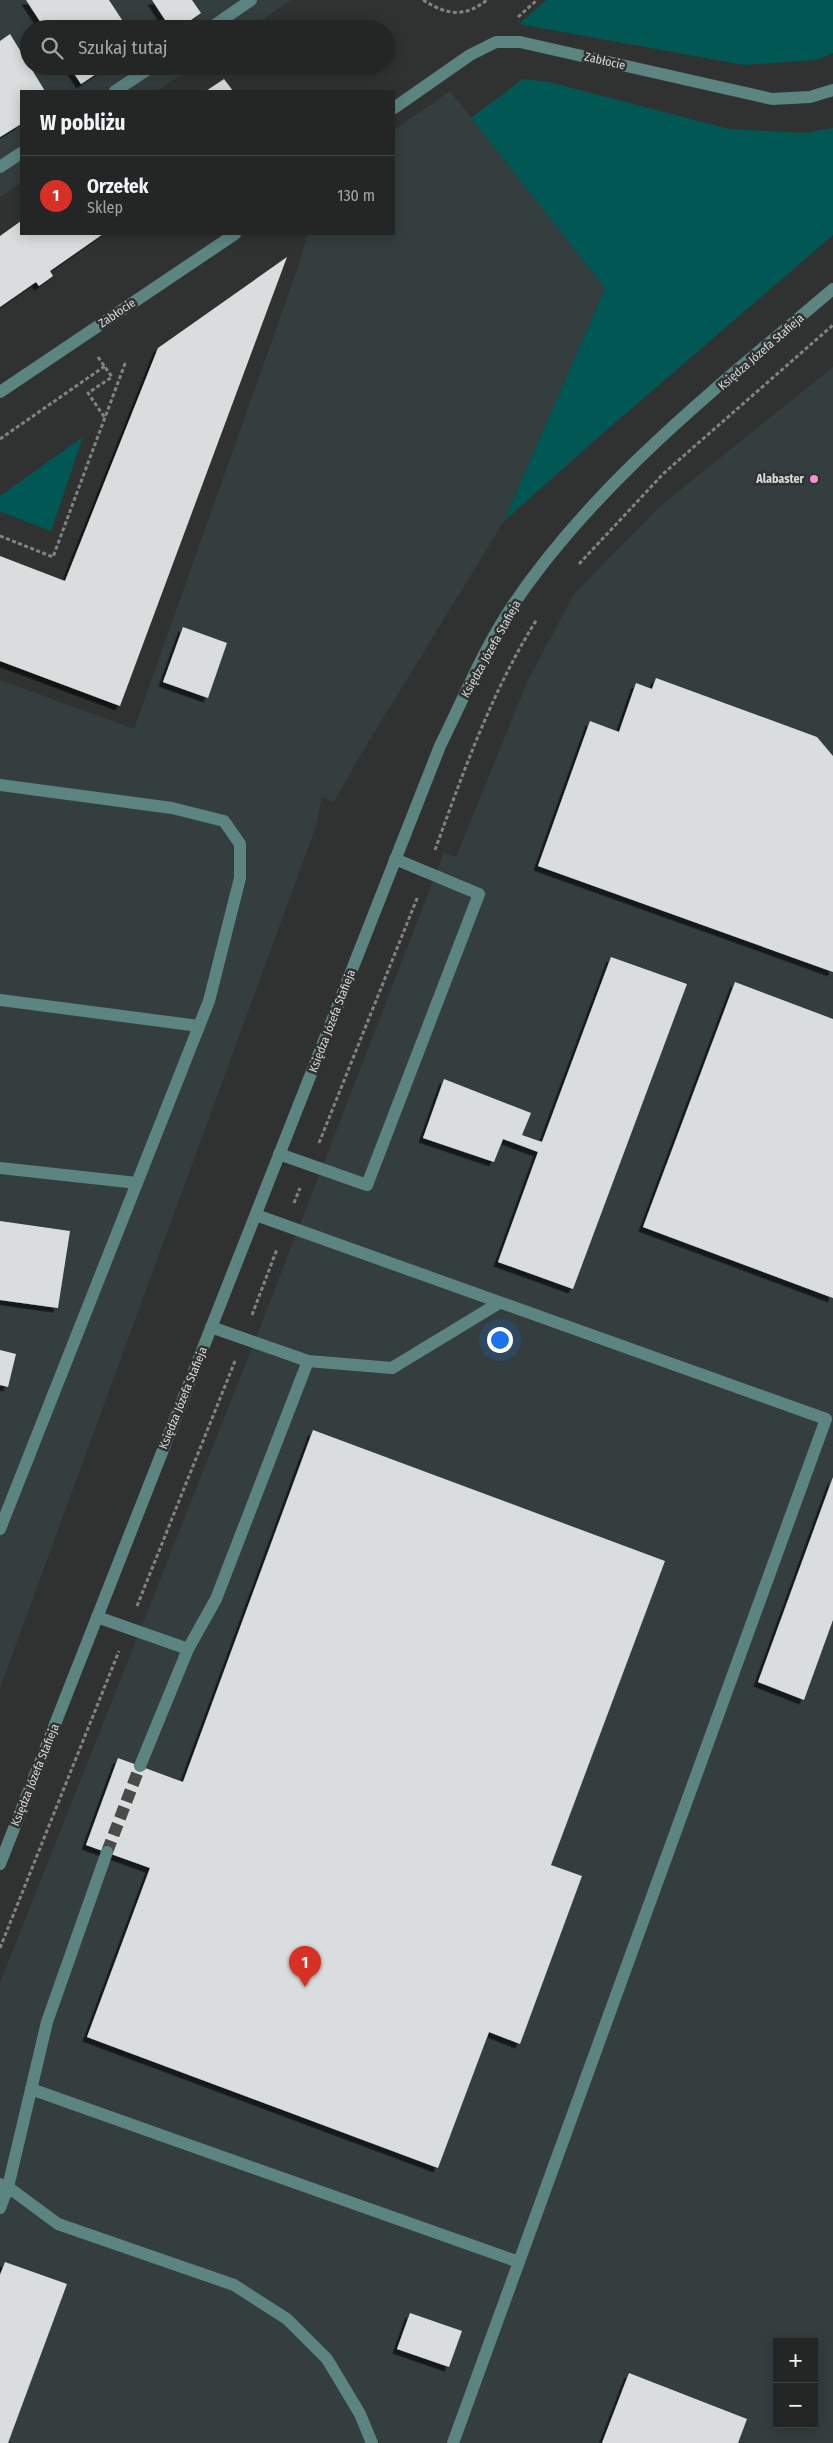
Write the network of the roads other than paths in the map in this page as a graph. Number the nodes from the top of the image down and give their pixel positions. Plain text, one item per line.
1 (251, 0) edge
2 (222, 20) edge
3 (139, 75) edge
4 (117, 90) edge
5 (833, 90) edge
6 (395, 107) edge
7 (20, 154) edge
8 (0, 166) edge
9 (234, 235) edge
10 (833, 289) edge
11 (0, 392) edge
12 (0, 785) edge
13 (396, 859) junction
14 (0, 1000) edge
15 (199, 1026) junction
16 (279, 1154) junction
17 (0, 1168) edge
18 (137, 1183) junction
19 (256, 1215) junction
20 (499, 1302) junction
21 (211, 1328) junction
22 (308, 1361) junction
23 (0, 1530) edge
24 (97, 1616) junction
25 (188, 1648) junction
26 (140, 1766) tunnel mouth
27 (107, 1852) tunnel mouth
28 (0, 1864) edge
29 (31, 2089) junction
30 (4, 2186) edge
31 (0, 2208) edge
32 (519, 2262) junction
33 (372, 2443) edge
34 (453, 2443) edge

1 - 2 street
3 - 4 street
5 - 6 street, Zabłocie
7 - 8 street
9 - 11 street, Zabłocie
10 - 13 street, Księdza Józefa Stafieja
12 - 15 street
13 - 16 street, Księdza Józefa Stafieja
13 - 16 street
14 - 15 street
15 - 18 street
16 - 19 street, Księdza Józefa Stafieja
17 - 18 street
18 - 23 street
19 - 20 street
19 - 21 street, Księdza Józefa Stafieja
20 - 22 street
20 - 32 street
21 - 22 street
21 - 24 street, Księdza Józefa Stafieja
22 - 25 street
24 - 25 street
24 - 28 street, Księdza Józefa Stafieja
25 - 26 street
27 - 29 street
29 - 30 street
29 - 32 street
30 - 31 street
30 - 33 street
32 - 34 street

